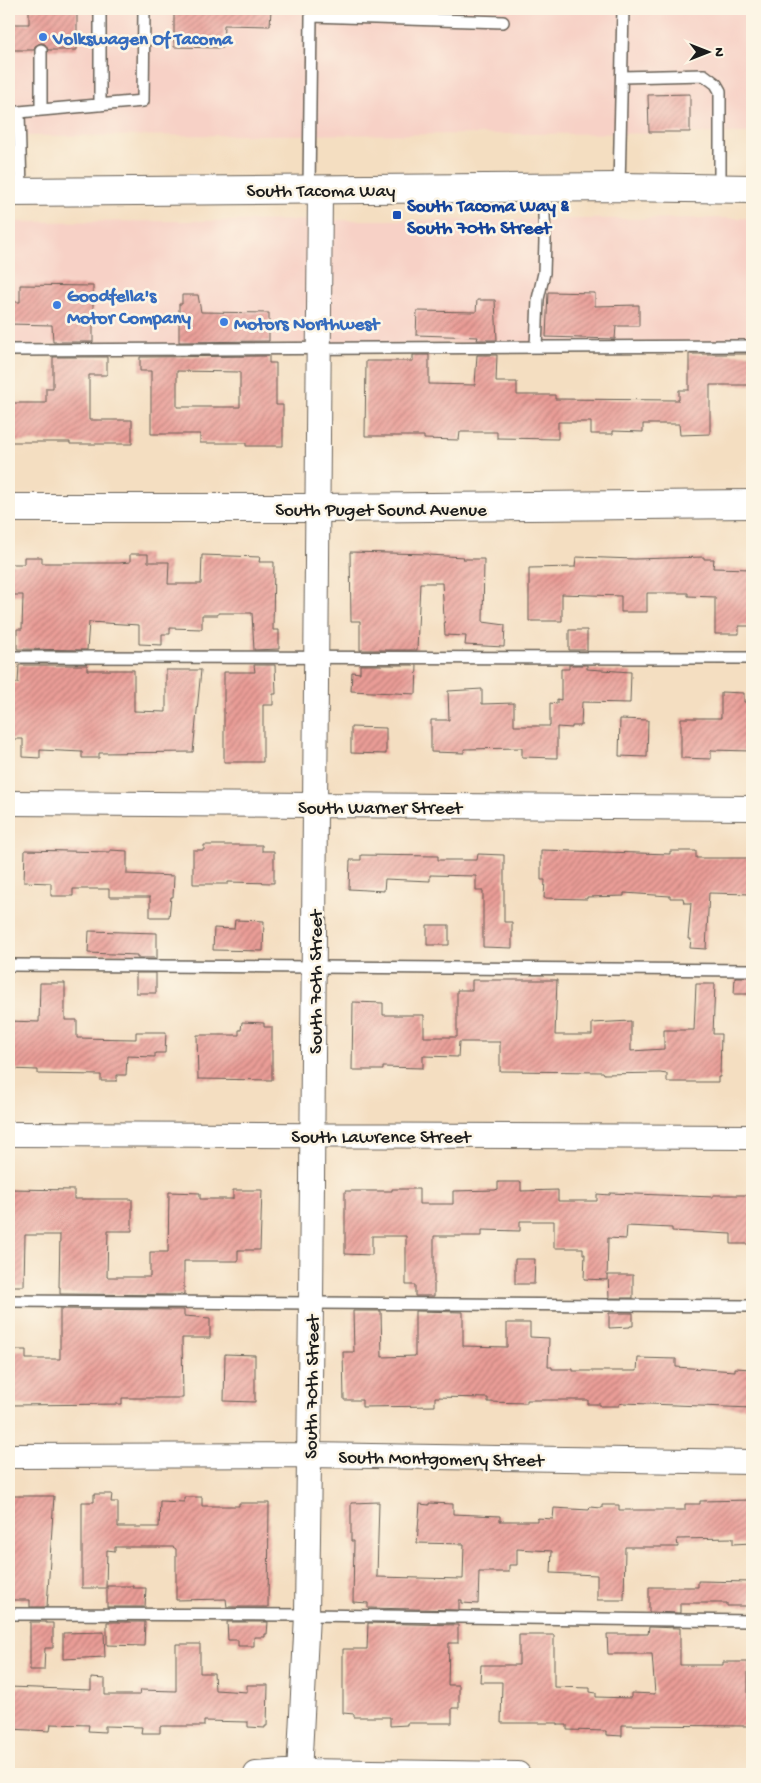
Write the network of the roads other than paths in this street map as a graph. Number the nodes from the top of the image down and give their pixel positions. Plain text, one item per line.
1 (100, 9) edge
2 (144, 9) edge
3 (623, 9) edge
4 (504, 22) dead end
5 (41, 50) dead end
6 (622, 78) junction
7 (100, 105) junction
8 (41, 110) junction
9 (14, 121) edge
10 (619, 187) junction
11 (542, 188) junction
12 (720, 188) junction
13 (314, 189) junction
14 (752, 189) edge
15 (15, 192) edge
16 (752, 346) edge
17 (536, 347) junction
18 (319, 348) junction
19 (9, 350) edge
20 (752, 504) edge
21 (9, 508) edge
22 (317, 508) junction
23 (9, 657) edge
24 (316, 657) junction
25 (752, 658) edge
26 (9, 803) edge
27 (315, 806) junction
28 (752, 808) edge
29 (9, 965) edge
30 (314, 966) junction
31 (752, 970) edge
32 (9, 1134) edge
33 (313, 1134) junction
34 (752, 1137) edge
35 (9, 1301) edge
36 (311, 1303) junction
37 (752, 1306) edge
38 (308, 1455) junction
39 (9, 1456) edge
40 (752, 1462) edge
41 (9, 1614) edge
42 (307, 1615) junction
43 (752, 1621) edge
44 (300, 1773) edge
45 (256, 1774) edge
46 (518, 1774) edge

1 - 7 lane
2 - 7 lane
3 - 6 lane
4 - 13 lane
5 - 8 lane
6 - 10 lane
6 - 12 lane
7 - 8 lane
8 - 9 lane
9 - 15 lane
10 - 11 street, South Tacoma Way
10 - 12 street, South Tacoma Way
11 - 13 street, South Tacoma Way
11 - 17 lane
12 - 14 street, South Tacoma Way
13 - 15 street, South Tacoma Way
13 - 18 street, South 70th Street
16 - 17 lane
17 - 18 lane
18 - 19 lane
18 - 22 street, South 70th Street
20 - 22 street, South Puget Sound Avenue
21 - 22 street, South Puget Sound Avenue
22 - 24 street, South 70th Street
23 - 24 lane
24 - 25 lane
24 - 27 street, South 70th Street
26 - 27 street, South Warner Street
27 - 28 street, South Warner Street
27 - 30 street, South 70th Street
29 - 30 lane
30 - 31 lane
30 - 33 street, South 70th Street
32 - 33 street, South Lawrence Street
33 - 34 street, South Lawrence Street
33 - 36 street, South 70th Street
35 - 36 lane
36 - 37 lane
36 - 38 street, South 70th Street
38 - 39 street, South Montgomery Street
38 - 40 street, South Montgomery Street
38 - 42 street, South 70th Street
41 - 42 lane
42 - 43 lane
42 - 44 street, South 70th Street
44 - 45 street
44 - 46 street

